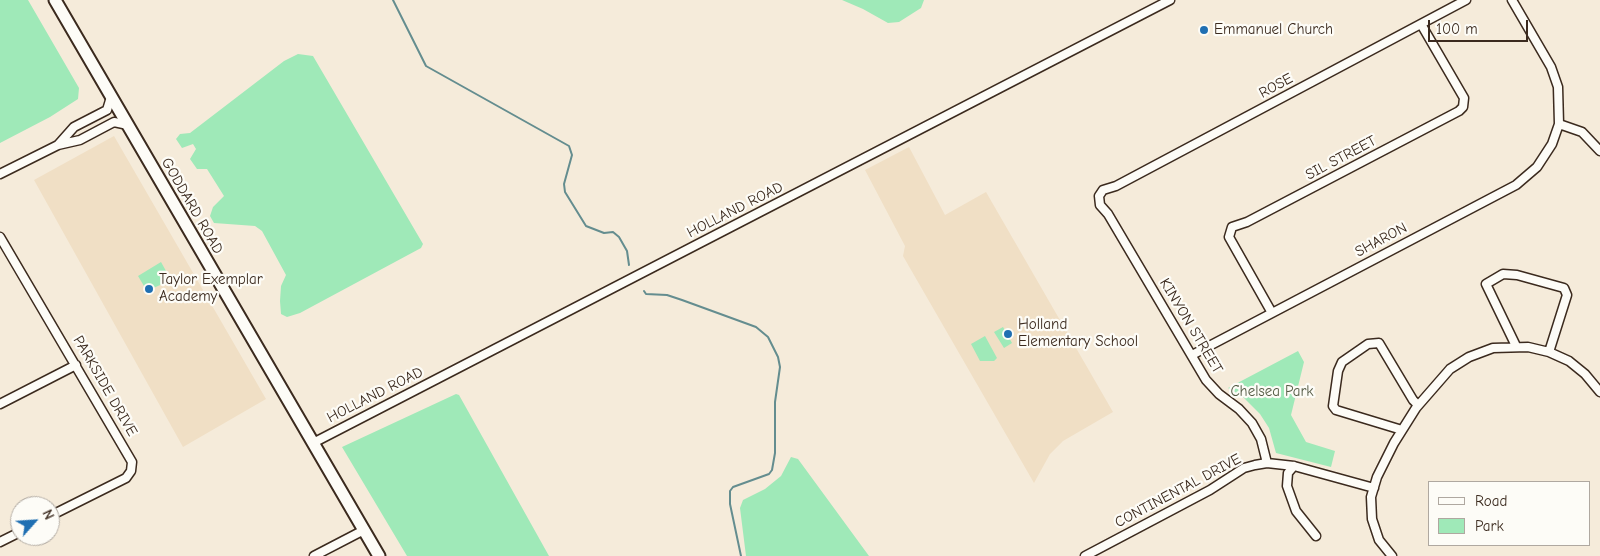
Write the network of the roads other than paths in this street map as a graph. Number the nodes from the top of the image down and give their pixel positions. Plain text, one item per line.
1 (55, 0) edge
2 (1170, 0) edge
3 (1466, 0) edge
4 (1512, 0) edge
5 (1421, 24) junction
6 (111, 97) junction
7 (1559, 124) junction
8 (128, 125) junction
9 (58, 145) junction
10 (1600, 151) edge
11 (0, 174) edge
12 (1099, 196) joint
13 (0, 237) edge
14 (1272, 313) junction
15 (1516, 346) junction
16 (1549, 352) junction
17 (1192, 355) junction
18 (76, 365) junction
19 (1600, 392) edge
20 (0, 404) edge
21 (1418, 405) junction
22 (1402, 430) junction
23 (313, 443) junction
24 (1267, 463) junction
25 (1294, 466) junction
26 (1374, 488) junction
27 (60, 511) edge
28 (364, 530) junction
29 (1316, 536) dead end
30 (314, 556) edge
31 (379, 556) edge
32 (1085, 556) edge
33 (1392, 556) edge

1 - 6 main road, GODDARD ROAD
2 - 23 street, HOLLAND ROAD
3 - 5 street, ROSE
4 - 7 street
5 - 12 street, ROSE
5 - 14 street, SIL STREET
6 - 8 main road, GODDARD ROAD
6 - 9 street
7 - 10 street
7 - 14 street, SHARON
8 - 9 street
8 - 23 main road, GODDARD ROAD
9 - 11 street
12 - 17 street, KINYON STREET
13 - 18 street, PARKSIDE DRIVE
14 - 17 street, SHARON
15 - 16 street
15 - 16 street
15 - 21 street
16 - 19 street
17 - 24 street, KINYON STREET
18 - 20 street
18 - 27 street, PARKSIDE DRIVE
21 - 22 street
21 - 22 street
22 - 26 street
23 - 28 main road, GODDARD ROAD
24 - 25 street, CONTINENTAL DRIVE
24 - 32 street, CONTINENTAL DRIVE
25 - 26 street, CONTINENTAL DRIVE
25 - 29 street
26 - 33 street
28 - 30 street
28 - 31 main road, GODDARD ROAD

